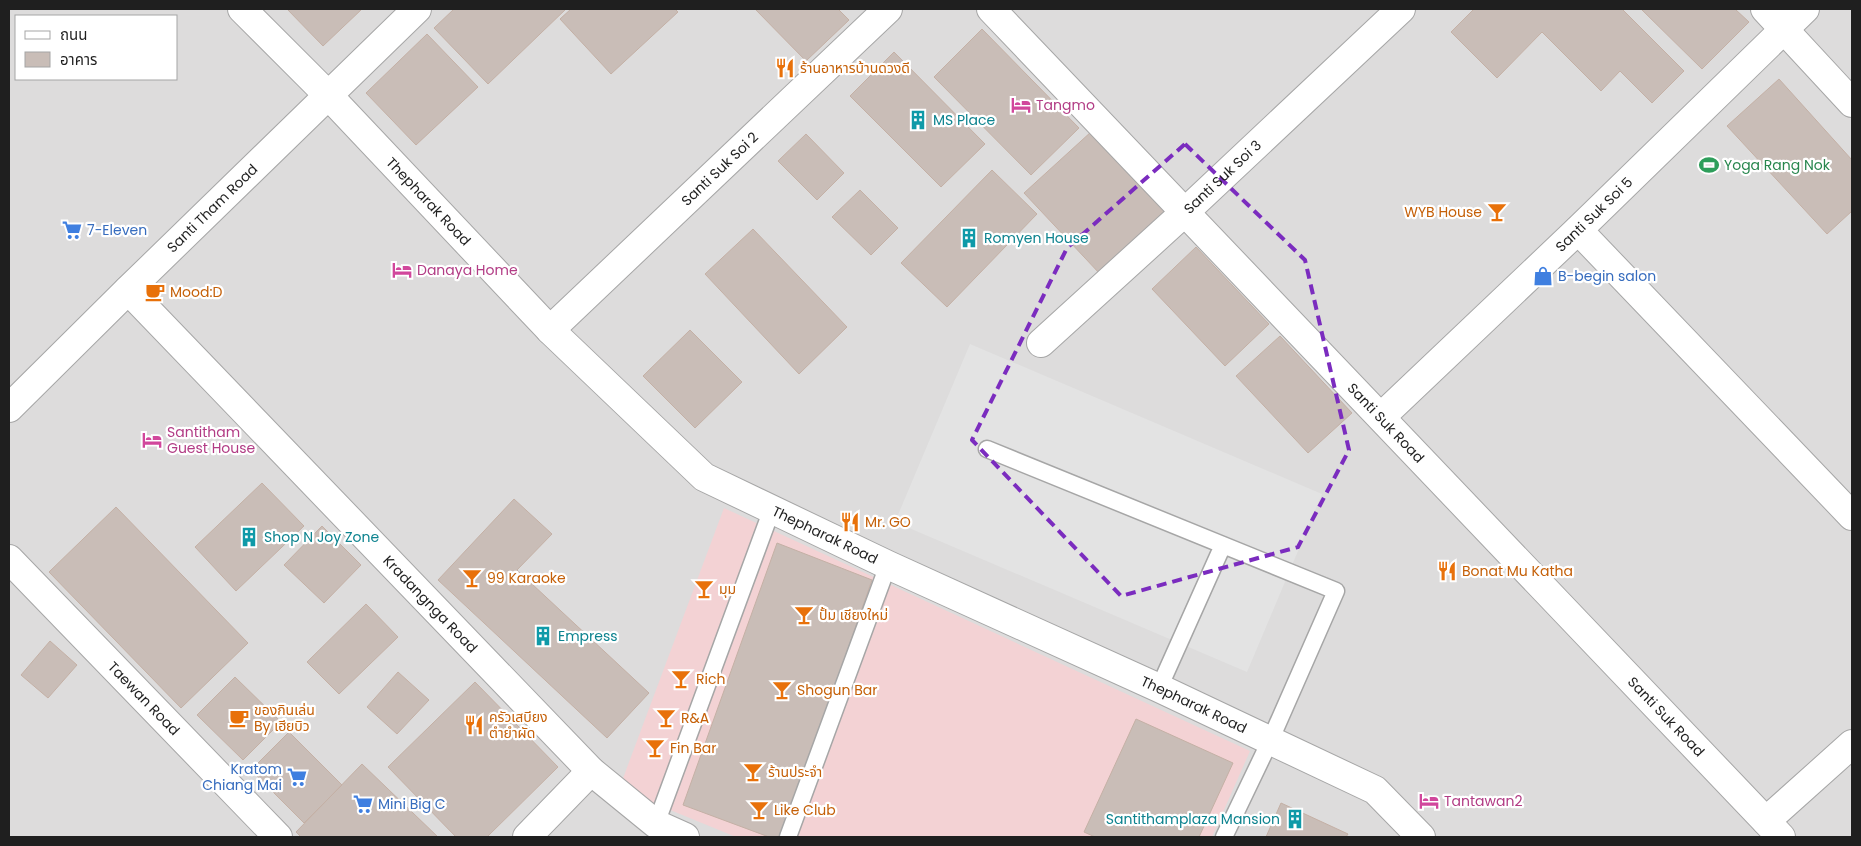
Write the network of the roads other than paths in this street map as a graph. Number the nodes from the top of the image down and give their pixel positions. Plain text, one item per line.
1 (242, 9) edge
2 (417, 9) edge
3 (888, 9) edge
4 (991, 9) edge
5 (1401, 9) edge
6 (1765, 9) edge
7 (1805, 9) edge
8 (1784, 29) junction
9 (328, 95) junction
10 (1852, 103) edge
11 (1185, 212) junction
12 (1578, 230) junction
13 (128, 290) junction
14 (550, 330) junction
15 (1042, 342) dead end
16 (9, 408) edge
17 (1381, 417) junction
18 (987, 449) dead end
19 (772, 509) junction
20 (1852, 516) edge
21 (1223, 545) junction
22 (9, 559) edge
23 (888, 565) junction
24 (1159, 688) junction
25 (1270, 741) junction
26 (1852, 744) edge
27 (591, 771) junction
28 (656, 824) junction
29 (1774, 829) edge
30 (278, 837) edge
31 (527, 837) edge
32 (685, 837) edge
33 (788, 837) edge
34 (1224, 837) edge
35 (1421, 837) edge

1 - 9 street, Thepharak Road
2 - 9 street, Santi Tham Road
3 - 14 street, Santi Suk Soi 2
4 - 11 street, Santi Suk Road
5 - 11 street, Santi Suk Soi 3
6 - 8 street
7 - 8 street, Santi Suk Soi 5
8 - 10 street
8 - 12 street, Santi Suk Soi 5
9 - 13 street, Santi Tham Road
9 - 14 street, Thepharak Road
11 - 15 street, Santi Suk Soi 3
11 - 17 street, Santi Suk Road
12 - 17 street, Santi Suk Soi 5
12 - 20 street
13 - 16 street, Santi Tham Road
13 - 27 street, Kradangnga Road
14 - 19 street, Thepharak Road
17 - 29 street, Santi Suk Road
18 - 21 lane
19 - 23 street, Thepharak Road
19 - 28 lane
21 - 24 lane
21 - 25 lane
22 - 30 street, Taewan Road
23 - 24 street, Thepharak Road
23 - 33 lane
24 - 25 street, Thepharak Road
25 - 34 lane
25 - 35 street, Thepharak Road
26 - 29 street
27 - 28 street, Kradangnga Road
27 - 31 street
28 - 32 street, Kradangnga Road

